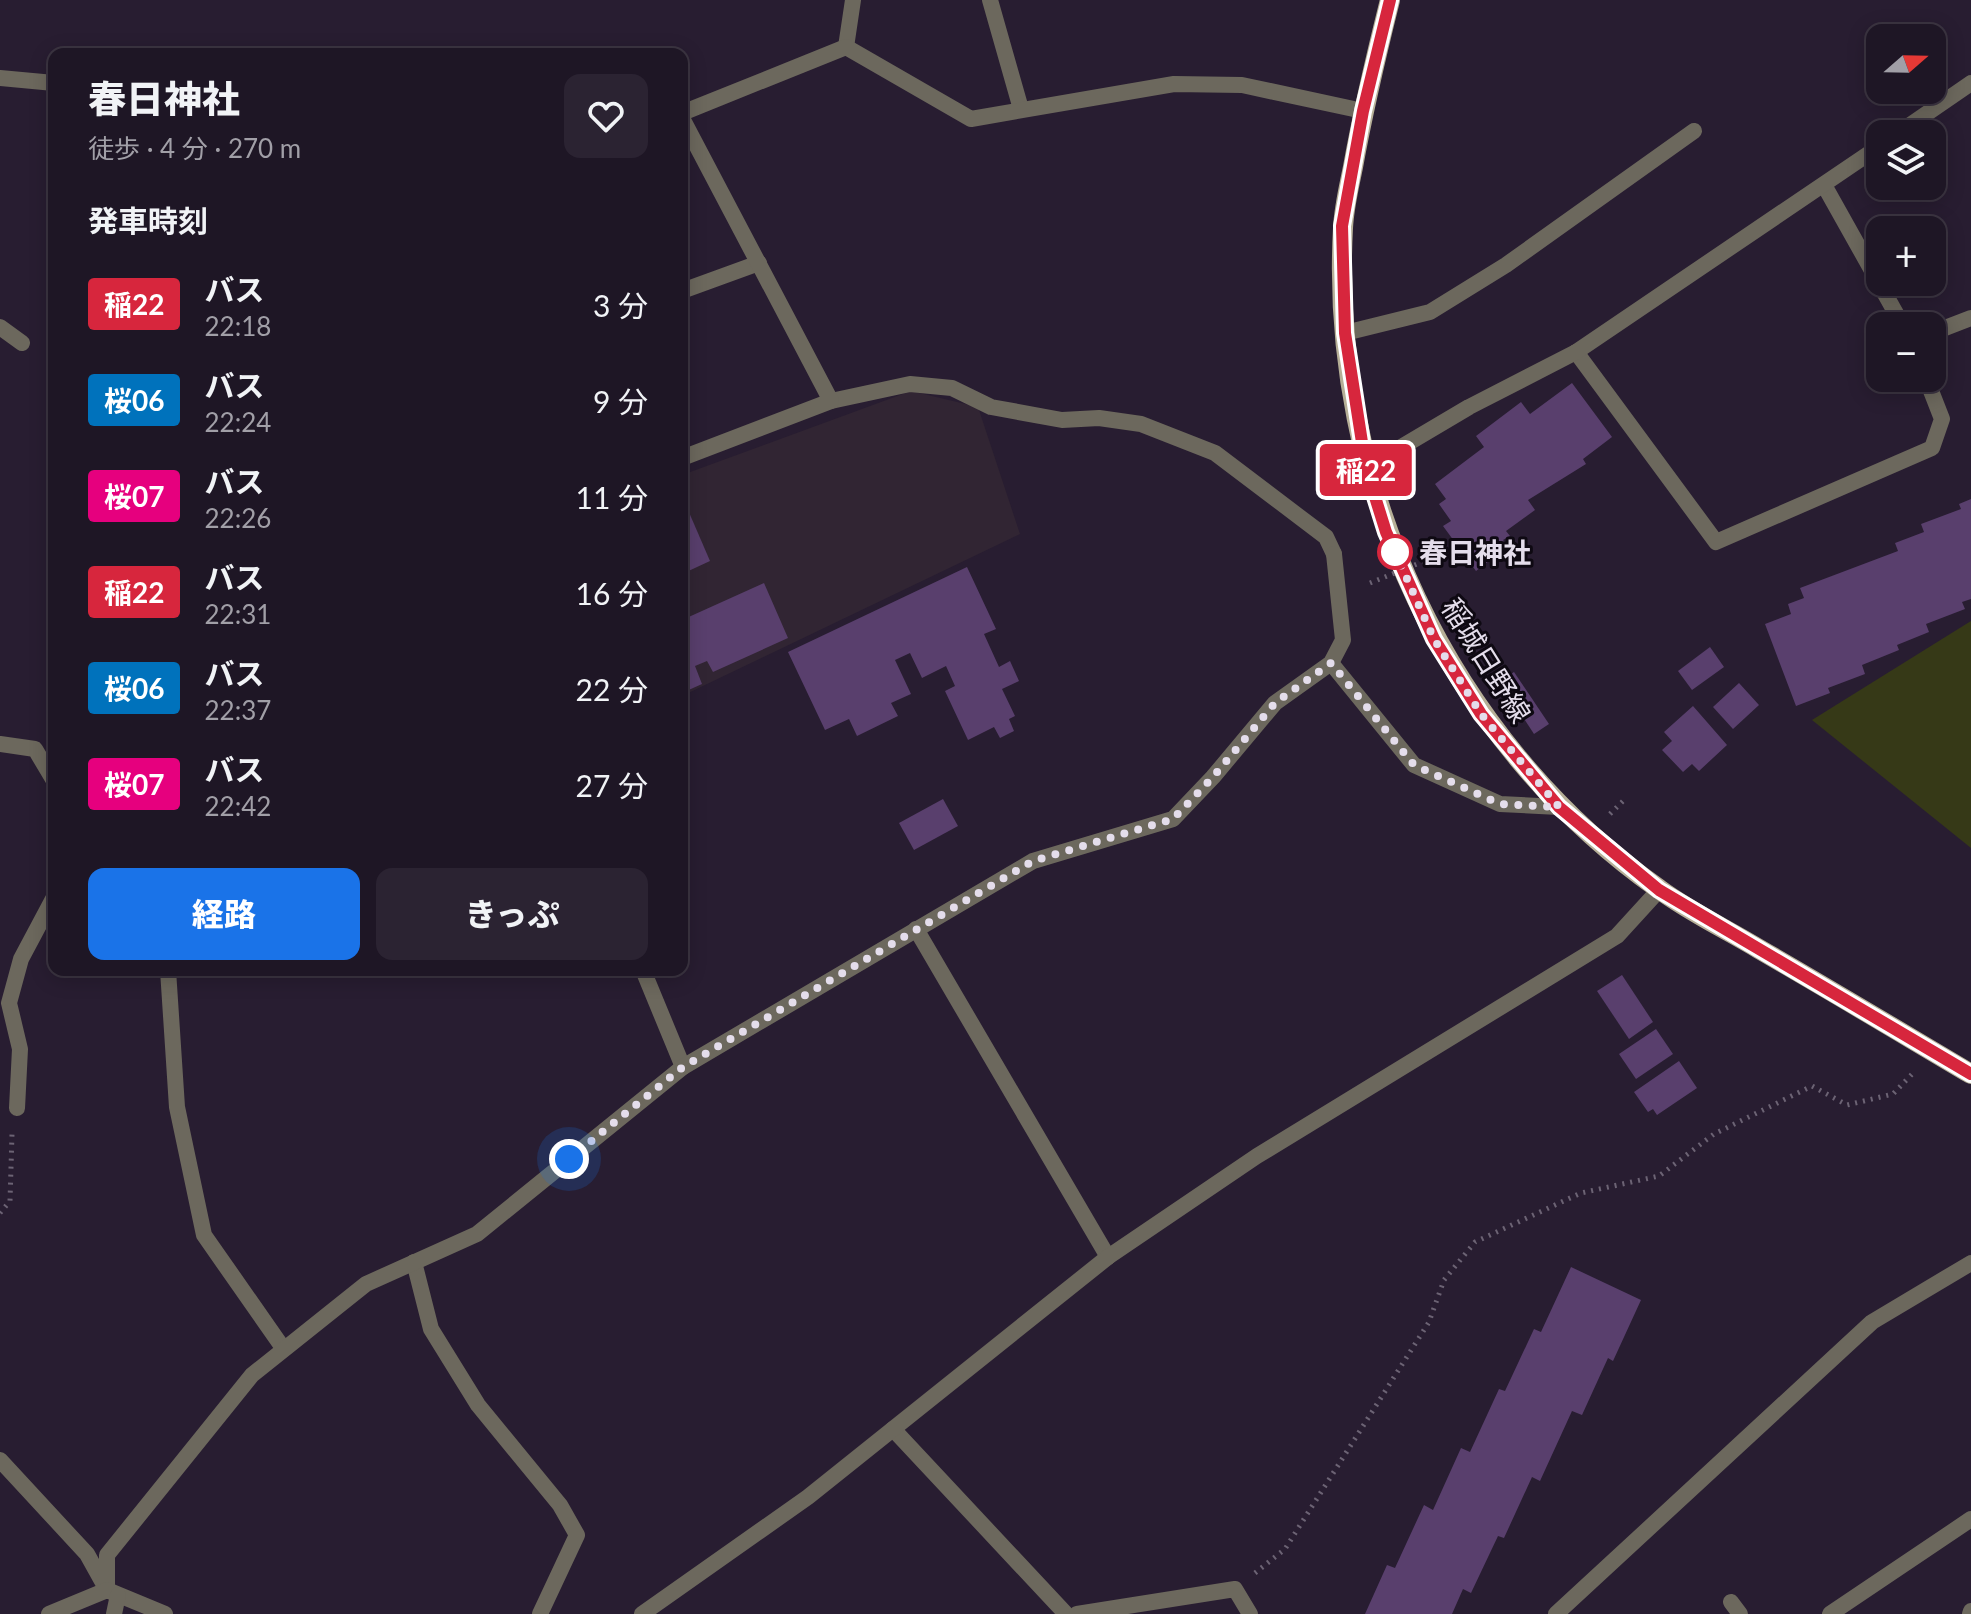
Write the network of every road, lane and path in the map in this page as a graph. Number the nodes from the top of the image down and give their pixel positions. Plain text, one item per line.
1 (853, 0) edge
2 (990, 0) edge
3 (1390, 0) edge
4 (846, 47) junction
5 (0, 78) edge
6 (48, 82) edge
7 (1971, 83) edge
8 (1021, 109) junction
9 (1363, 111) junction
10 (688, 113) edge
11 (1917, 120) edge
12 (688, 127) edge
13 (1694, 131) dead end
14 (1866, 156) edge
15 (1824, 185) junction
16 (759, 263) junction
17 (688, 289) edge
18 (1895, 312) edge
19 (1971, 318) edge
20 (0, 327) edge
21 (1946, 328) edge
22 (1345, 333) junction
23 (22, 343) dead end
24 (1576, 352) junction
25 (1931, 392) edge
26 (831, 401) junction
27 (688, 456) edge
28 (1366, 468) junction
29 (1432, 558) dead end
30 (1370, 583) dead end
31 (1331, 663) junction
32 (0, 744) edge
33 (48, 771) edge
34 (1626, 798) dead end
35 (1559, 807) junction
36 (1604, 820) dead end
37 (1659, 890) junction
38 (48, 908) edge
39 (916, 929) junction
40 (168, 976) edge
41 (645, 976) edge
42 (683, 1067) junction
43 (1915, 1070) dead end
44 (1971, 1074) edge
45 (17, 1108) joint
46 (0, 1213) edge
47 (1108, 1257) junction
48 (414, 1262) junction
49 (1971, 1263) edge
50 (283, 1348) junction
51 (893, 1429) junction
52 (0, 1460) edge
53 (1971, 1519) edge
54 (1235, 1589) junction
55 (112, 1593) junction
56 (49, 1614) edge
57 (114, 1614) edge
58 (165, 1614) edge
59 (540, 1614) edge
60 (642, 1614) edge
61 (1066, 1614) edge
62 (1077, 1614) edge
63 (1250, 1614) edge
64 (1556, 1614) edge
65 (1830, 1614) edge

1 - 4 street
2 - 8 street
3 - 9 main road, 稲城日野線
4 - 8 street
4 - 10 street
5 - 6 street
7 - 11 street
8 - 9 street
9 - 22 main road, 稲城日野線
12 - 16 street
13 - 22 street
14 - 15 street
15 - 18 street
15 - 24 street
16 - 17 street
16 - 26 street
19 - 21 street
20 - 23 street
22 - 28 main road, 稲城日野線
24 - 25 street
24 - 28 street
26 - 27 street
26 - 31 street
28 - 35 main road, 稲城日野線
29 - 30 path, bridge
31 - 35 street
31 - 39 street
32 - 33 street
34 - 36 path
35 - 37 main road, 稲城日野線
37 - 44 main road, 稲城日野線
37 - 47 street
38 - 45 street
39 - 42 street
39 - 47 street
40 - 50 street
41 - 42 street
42 - 48 street
43 - 54 path
45 - 46 path
47 - 51 street
48 - 50 street
48 - 59 street
49 - 64 street
50 - 55 street
51 - 60 street
51 - 61 street
52 - 55 street
53 - 65 street
54 - 62 street
54 - 63 street
55 - 56 street
55 - 57 street
55 - 58 street

